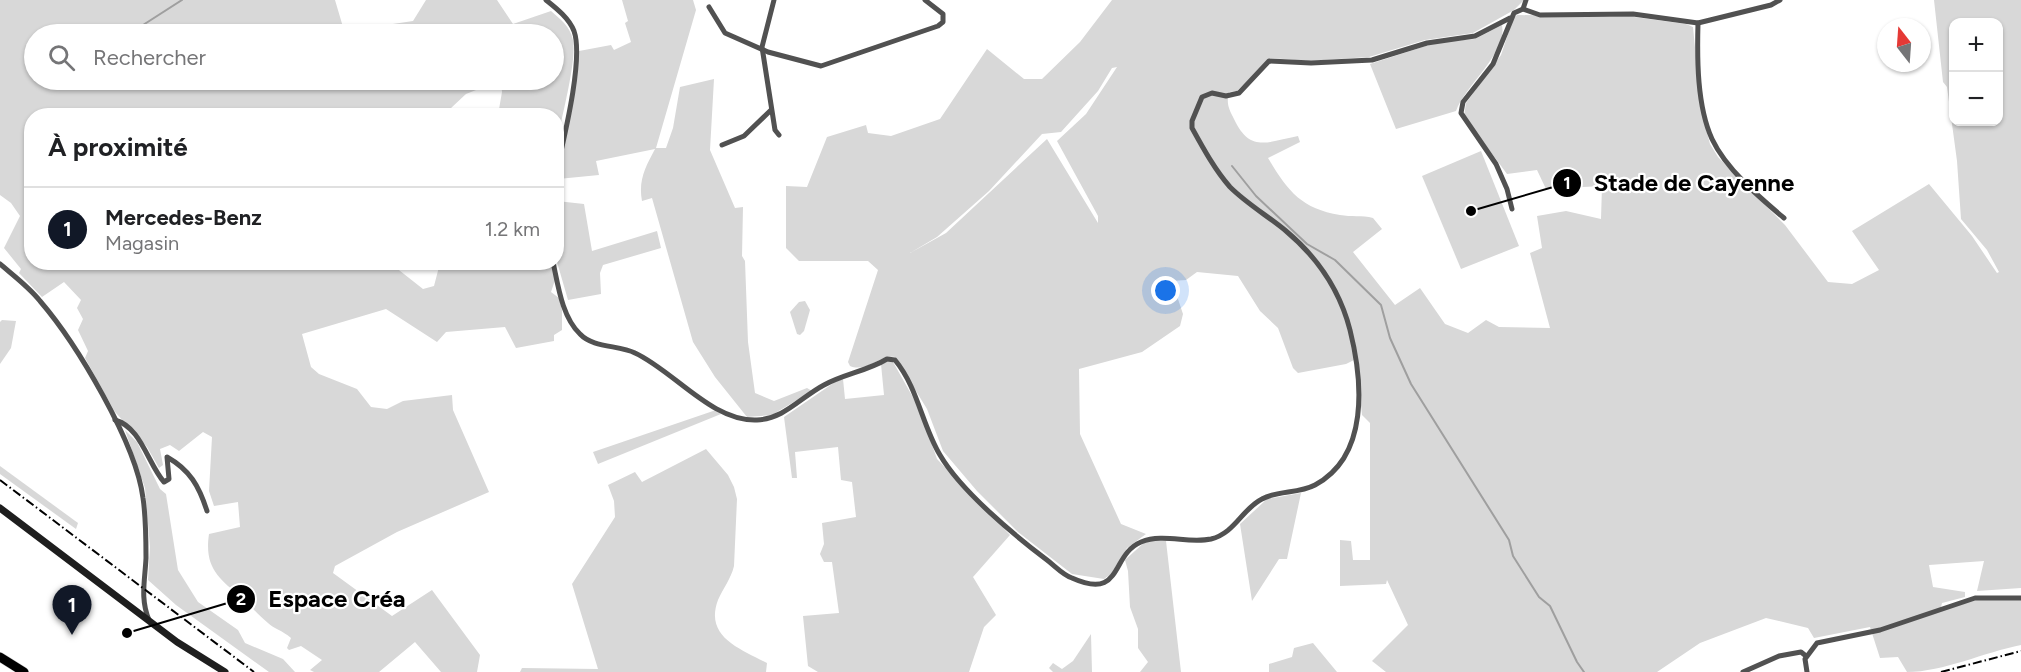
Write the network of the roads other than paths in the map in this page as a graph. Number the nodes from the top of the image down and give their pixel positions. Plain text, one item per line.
1 (546, 0) edge
2 (774, 0) edge
3 (925, 0) edge
4 (1526, 0) edge
5 (1779, 0) edge
6 (709, 7) dead end
7 (1523, 9) junction
8 (1510, 18) junction
9 (1698, 23) junction
10 (762, 47) junction
11 (771, 111) junction
12 (779, 135) dead end
13 (564, 140) edge
14 (722, 145) dead end
15 (1512, 209) dead end
16 (1784, 218) dead end
17 (0, 264) edge
18 (555, 270) edge
19 (115, 420) junction
20 (0, 508) edge
21 (207, 511) dead end
22 (2021, 598) edge
23 (149, 620) junction
24 (1806, 656) junction
25 (0, 657) edge
26 (24, 672) edge
27 (225, 672) edge
28 (1743, 672) edge
29 (1808, 672) edge

1 - 13 street
2 - 10 street
3 - 10 street
4 - 7 street
5 - 9 street
6 - 10 street
7 - 8 street
7 - 9 street
8 - 15 street
8 - 18 street
9 - 16 street
10 - 11 street
11 - 12 street
11 - 14 street
17 - 19 street
19 - 21 street
19 - 23 street
20 - 23 main road
22 - 24 street
23 - 27 main road
24 - 28 street
24 - 29 street
25 - 26 highway

